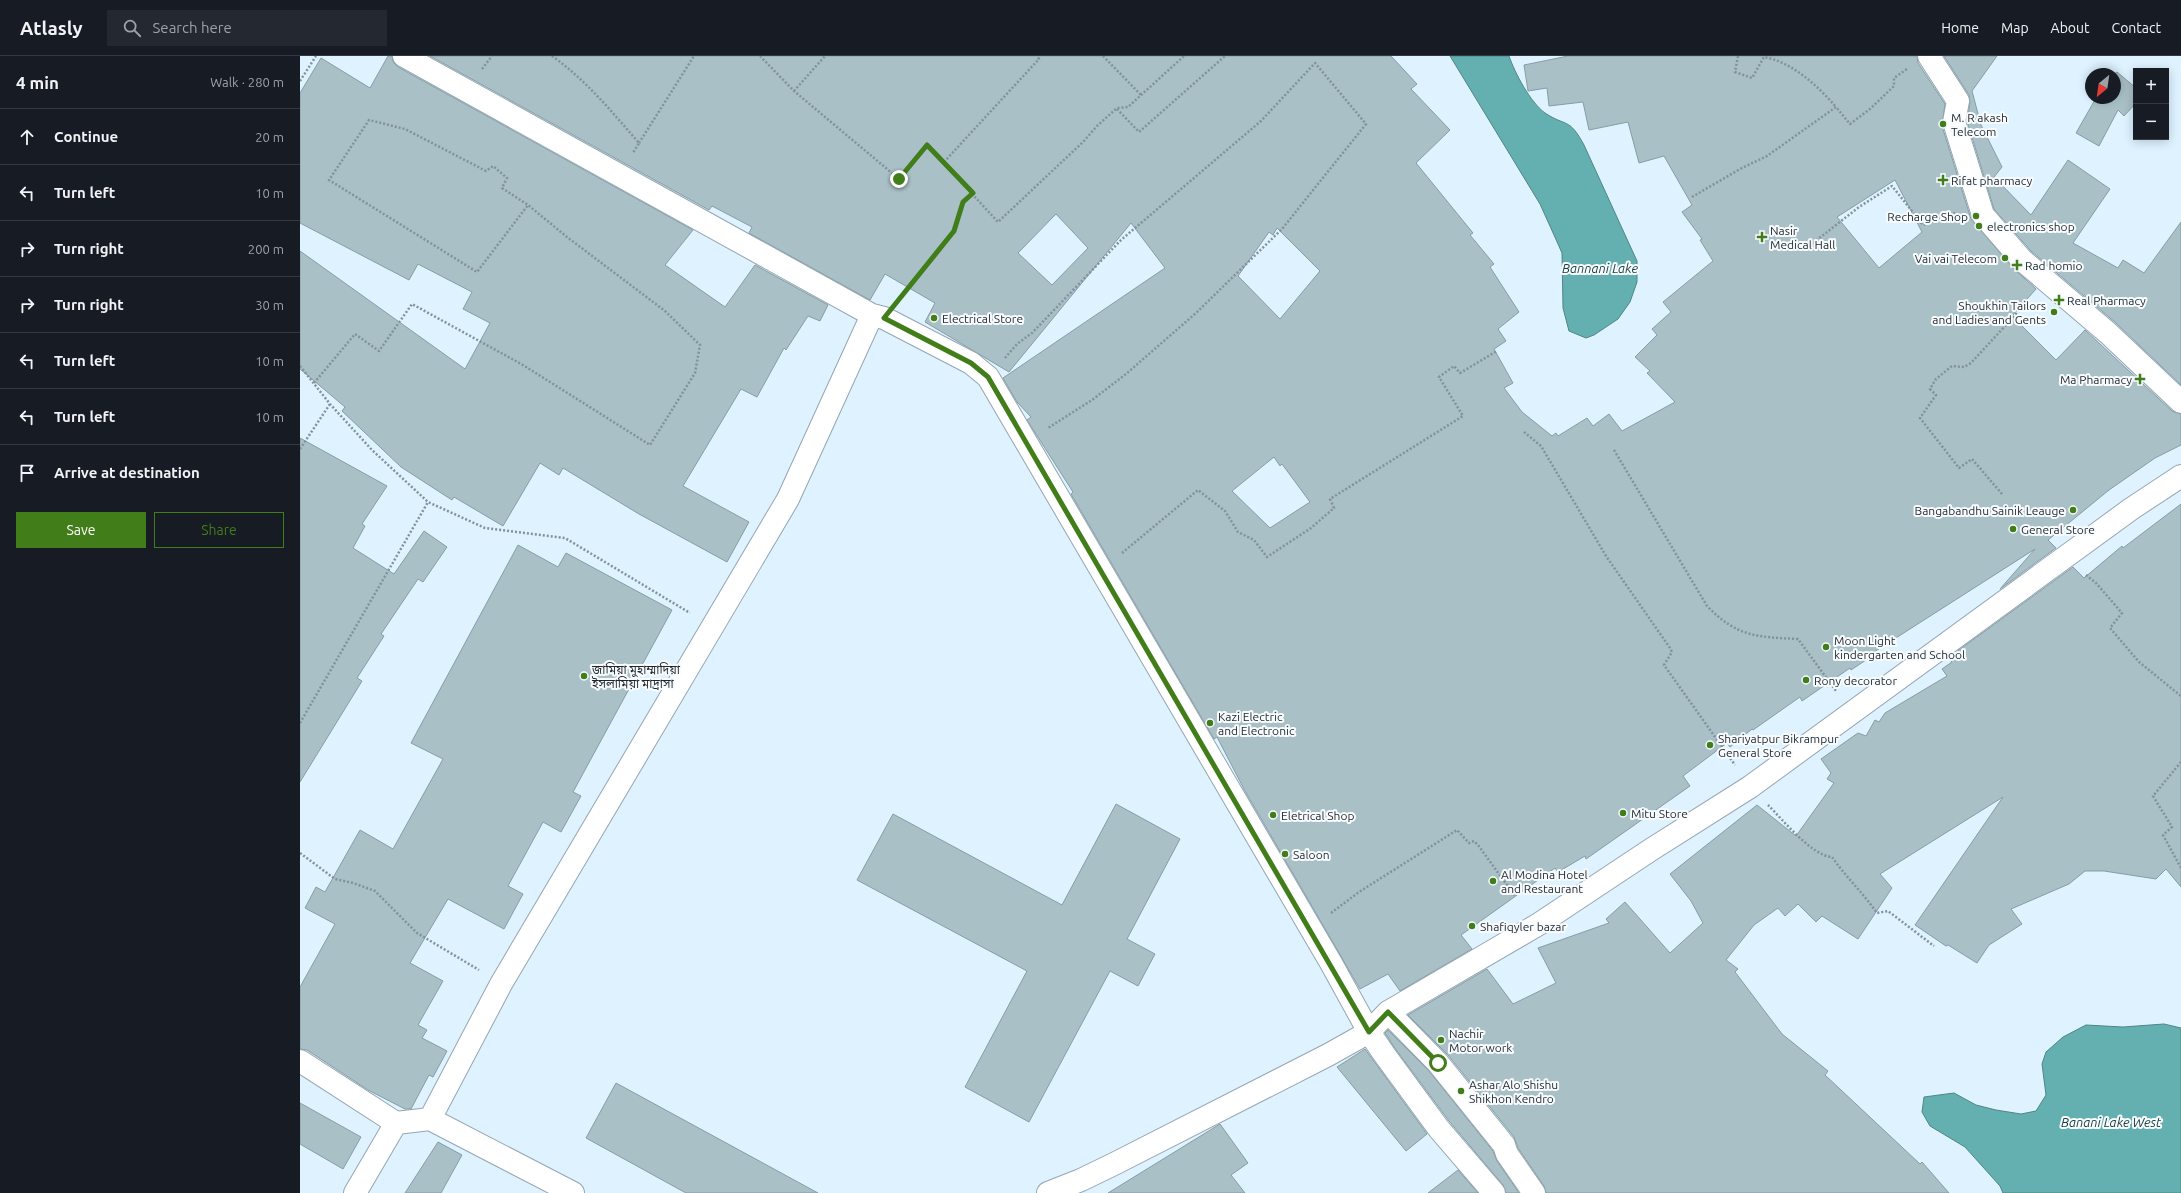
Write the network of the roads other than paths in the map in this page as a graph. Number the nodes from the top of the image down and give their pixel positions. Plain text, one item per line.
1 (404, 56) edge
2 (1921, 60) edge
3 (878, 317) junction
4 (2181, 402) edge
5 (2181, 476) edge
6 (1388, 1012) junction
7 (1369, 1032) junction
8 (300, 1061) edge
9 (430, 1119) junction
10 (396, 1123) junction
11 (355, 1193) edge
12 (573, 1193) edge
13 (1048, 1193) edge
14 (1494, 1193) edge
15 (1534, 1193) edge

1 - 3 street
2 - 4 street
3 - 7 street
3 - 9 street
5 - 6 street
6 - 7 street
6 - 15 street
7 - 13 street
7 - 14 street
8 - 10 street
9 - 10 street
9 - 12 street
10 - 11 street

